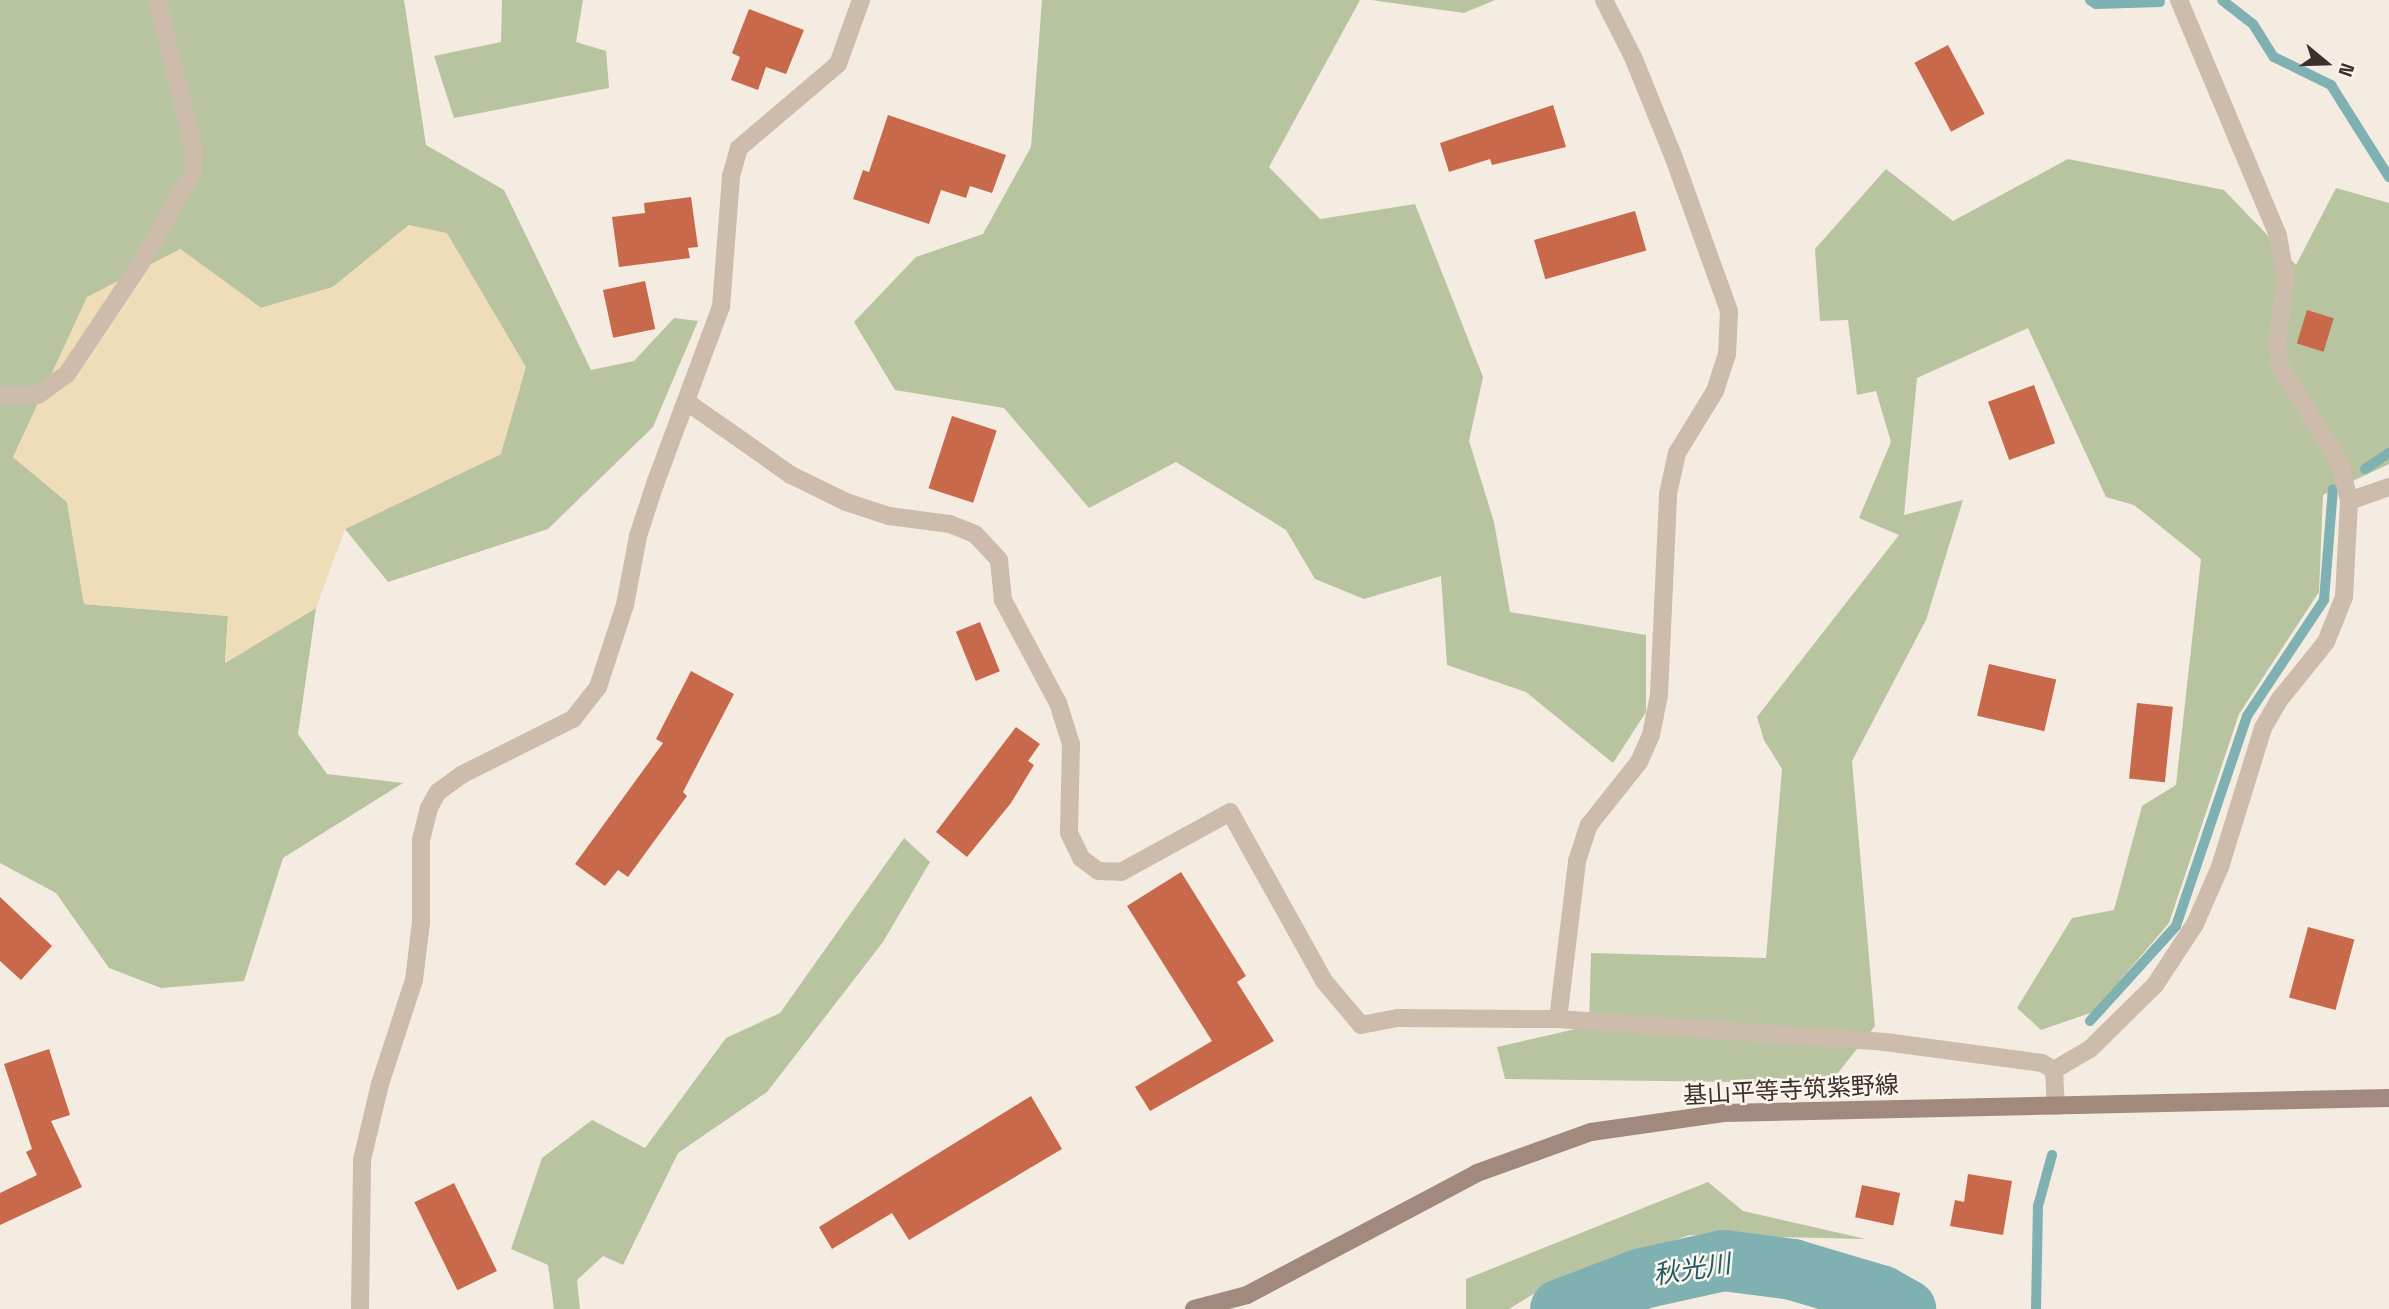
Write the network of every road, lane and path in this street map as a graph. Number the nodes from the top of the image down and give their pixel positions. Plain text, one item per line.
1 (157, 0) edge
2 (861, 0) edge
3 (1604, 0) edge
4 (2179, 0) edge
5 (0, 395) edge
6 (687, 402) junction
7 (2389, 487) edge
8 (2349, 501) junction
9 (1558, 1019) junction
10 (2054, 1070) junction
11 (2389, 1098) edge
12 (2056, 1106) junction
13 (360, 1309) edge
14 (1194, 1309) edge

1 - 5 street
2 - 6 street
3 - 9 street
4 - 8 street
6 - 9 street
6 - 13 street
7 - 8 street
8 - 10 street
9 - 10 street
10 - 12 street
11 - 12 main road, 基山平等寺筑紫野線
12 - 14 main road, 基山平等寺筑紫野線

